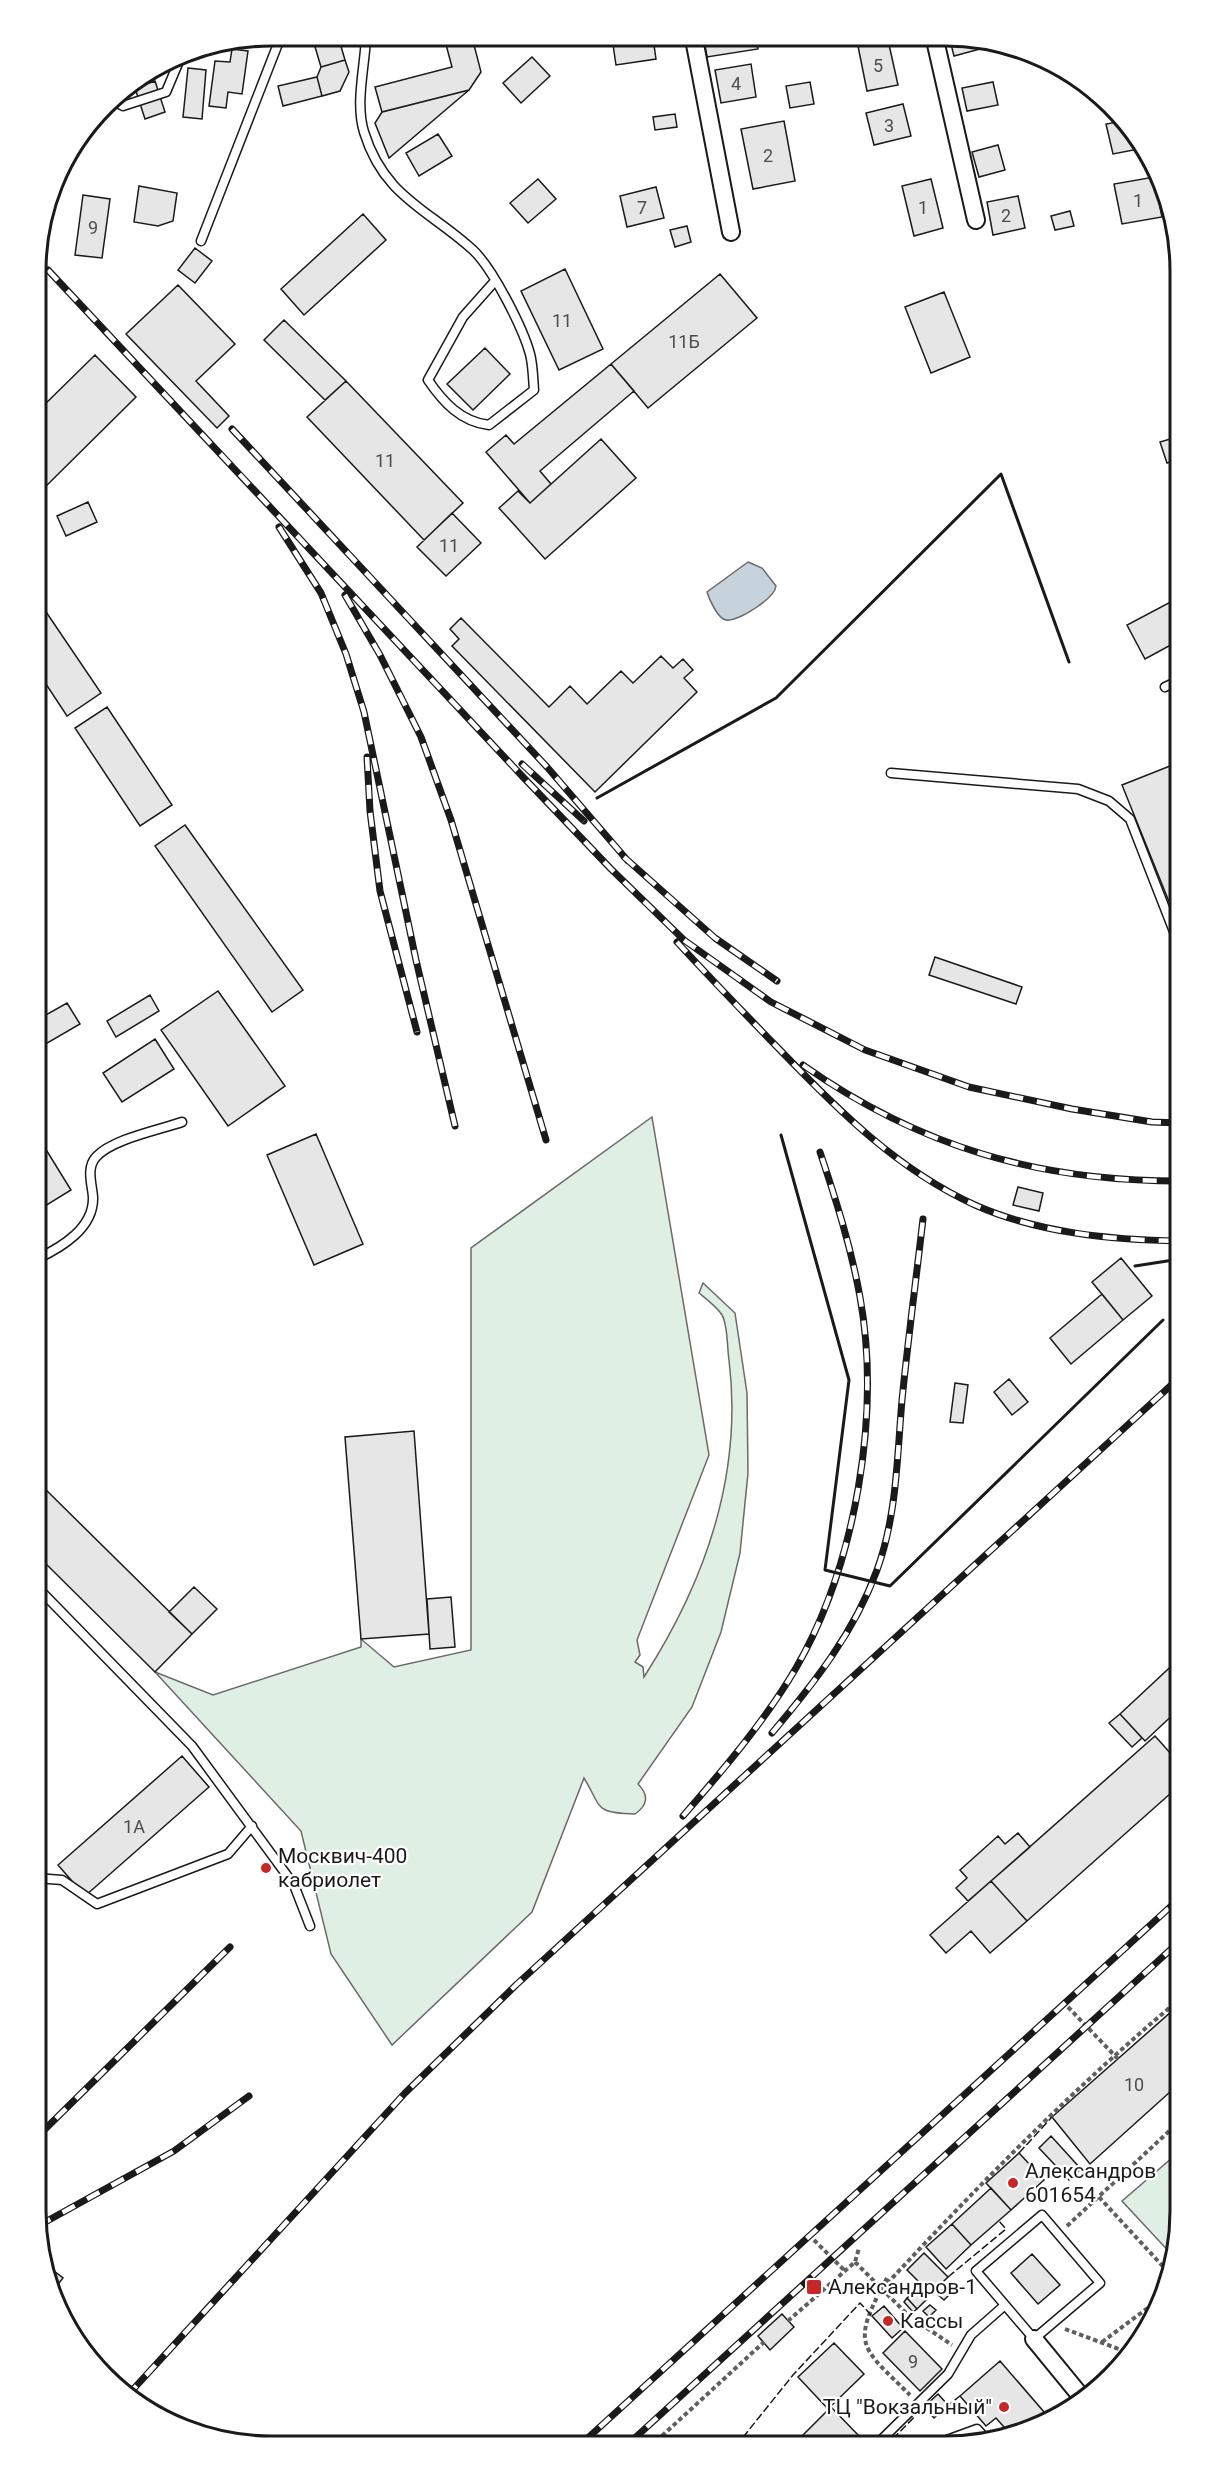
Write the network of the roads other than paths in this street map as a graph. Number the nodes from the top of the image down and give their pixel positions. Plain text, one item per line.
1 (277, 46) edge
2 (365, 46) edge
3 (695, 46) edge
4 (936, 46) edge
5 (176, 68) edge
6 (120, 104) edge
7 (976, 220) dead end
8 (731, 232) dead end
9 (201, 241) dead end
10 (495, 281) junction
11 (1170, 685) edge
12 (1166, 687) dead end
13 (891, 773) dead end
14 (1170, 921) edge
15 (182, 1122) dead end
16 (46, 1253) edge
17 (46, 1596) edge
18 (252, 1826) junction
19 (46, 1879) edge
20 (310, 1926) dead end
21 (1005, 2305) junction
22 (1034, 2339) junction
23 (1078, 2393) edge
24 (981, 2434) edge
25 (885, 2436) edge
26 (958, 2436) edge

1 - 9 lane
2 - 10 lane
3 - 8 street
4 - 7 street
5 - 6 lane
10 - 10 lane
11 - 12 lane
13 - 14 lane
15 - 16 lane
17 - 18 lane
18 - 19 lane
18 - 20 lane
21 - 22 lane
21 - 22 lane
21 - 25 lane
22 - 23 street
24 - 26 lane

